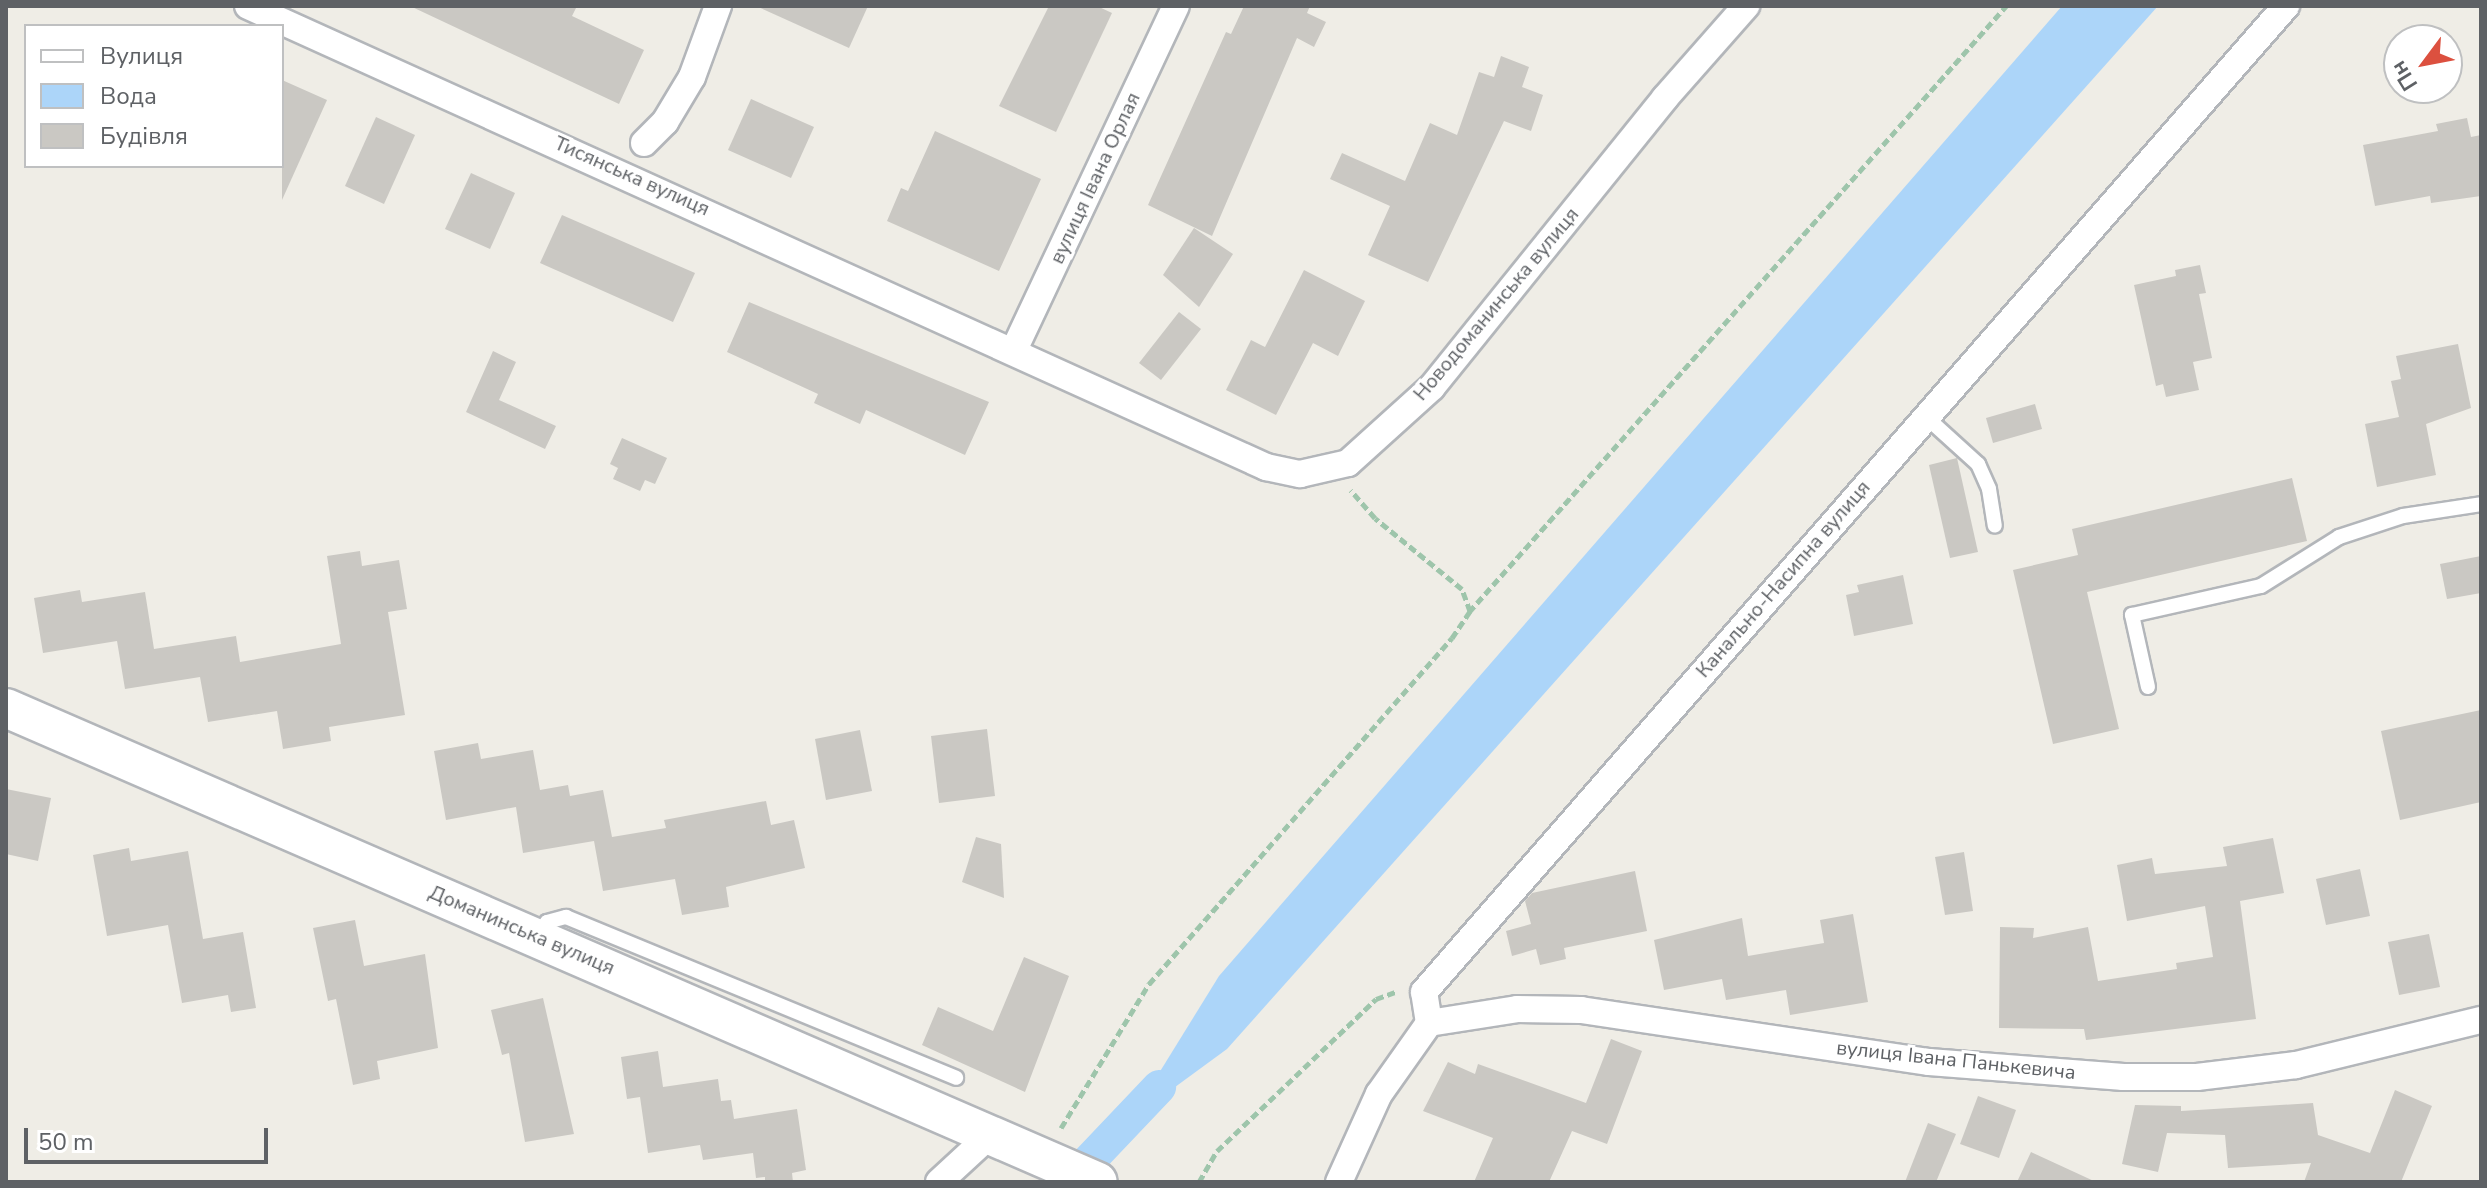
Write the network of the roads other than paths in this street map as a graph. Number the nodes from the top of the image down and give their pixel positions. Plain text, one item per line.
1 (248, 6) edge
2 (718, 6) edge
3 (1176, 6) edge
4 (1746, 6) edge
5 (2286, 6) edge
6 (644, 143) dead end
7 (1014, 350) junction
8 (1925, 416) junction
9 (2481, 504) edge
10 (1995, 526) dead end
11 (2148, 687) dead end
12 (6, 708) edge
13 (539, 937) junction
14 (2481, 1020) edge
15 (1429, 1023) junction
16 (956, 1078) dead end
17 (990, 1135) junction
18 (939, 1182) edge
19 (1098, 1182) edge
20 (1339, 1182) edge

1 - 7 street, Тисянська вулиця
2 - 6 street
3 - 7 street, вулиця Івана Орлая
4 - 7 street, Новодоманинська вулиця
5 - 8 street, Канально-Насипна вулиця
8 - 10 lane
8 - 15 street, Канально-Насипна вулиця
9 - 11 lane
12 - 13 main road, Доманинська вулиця
13 - 16 lane
13 - 17 main road, Доманинська вулиця
14 - 15 street, вулиця Івана Панькевича
15 - 20 street
17 - 18 street
17 - 19 main road, Доманинська вулиця

